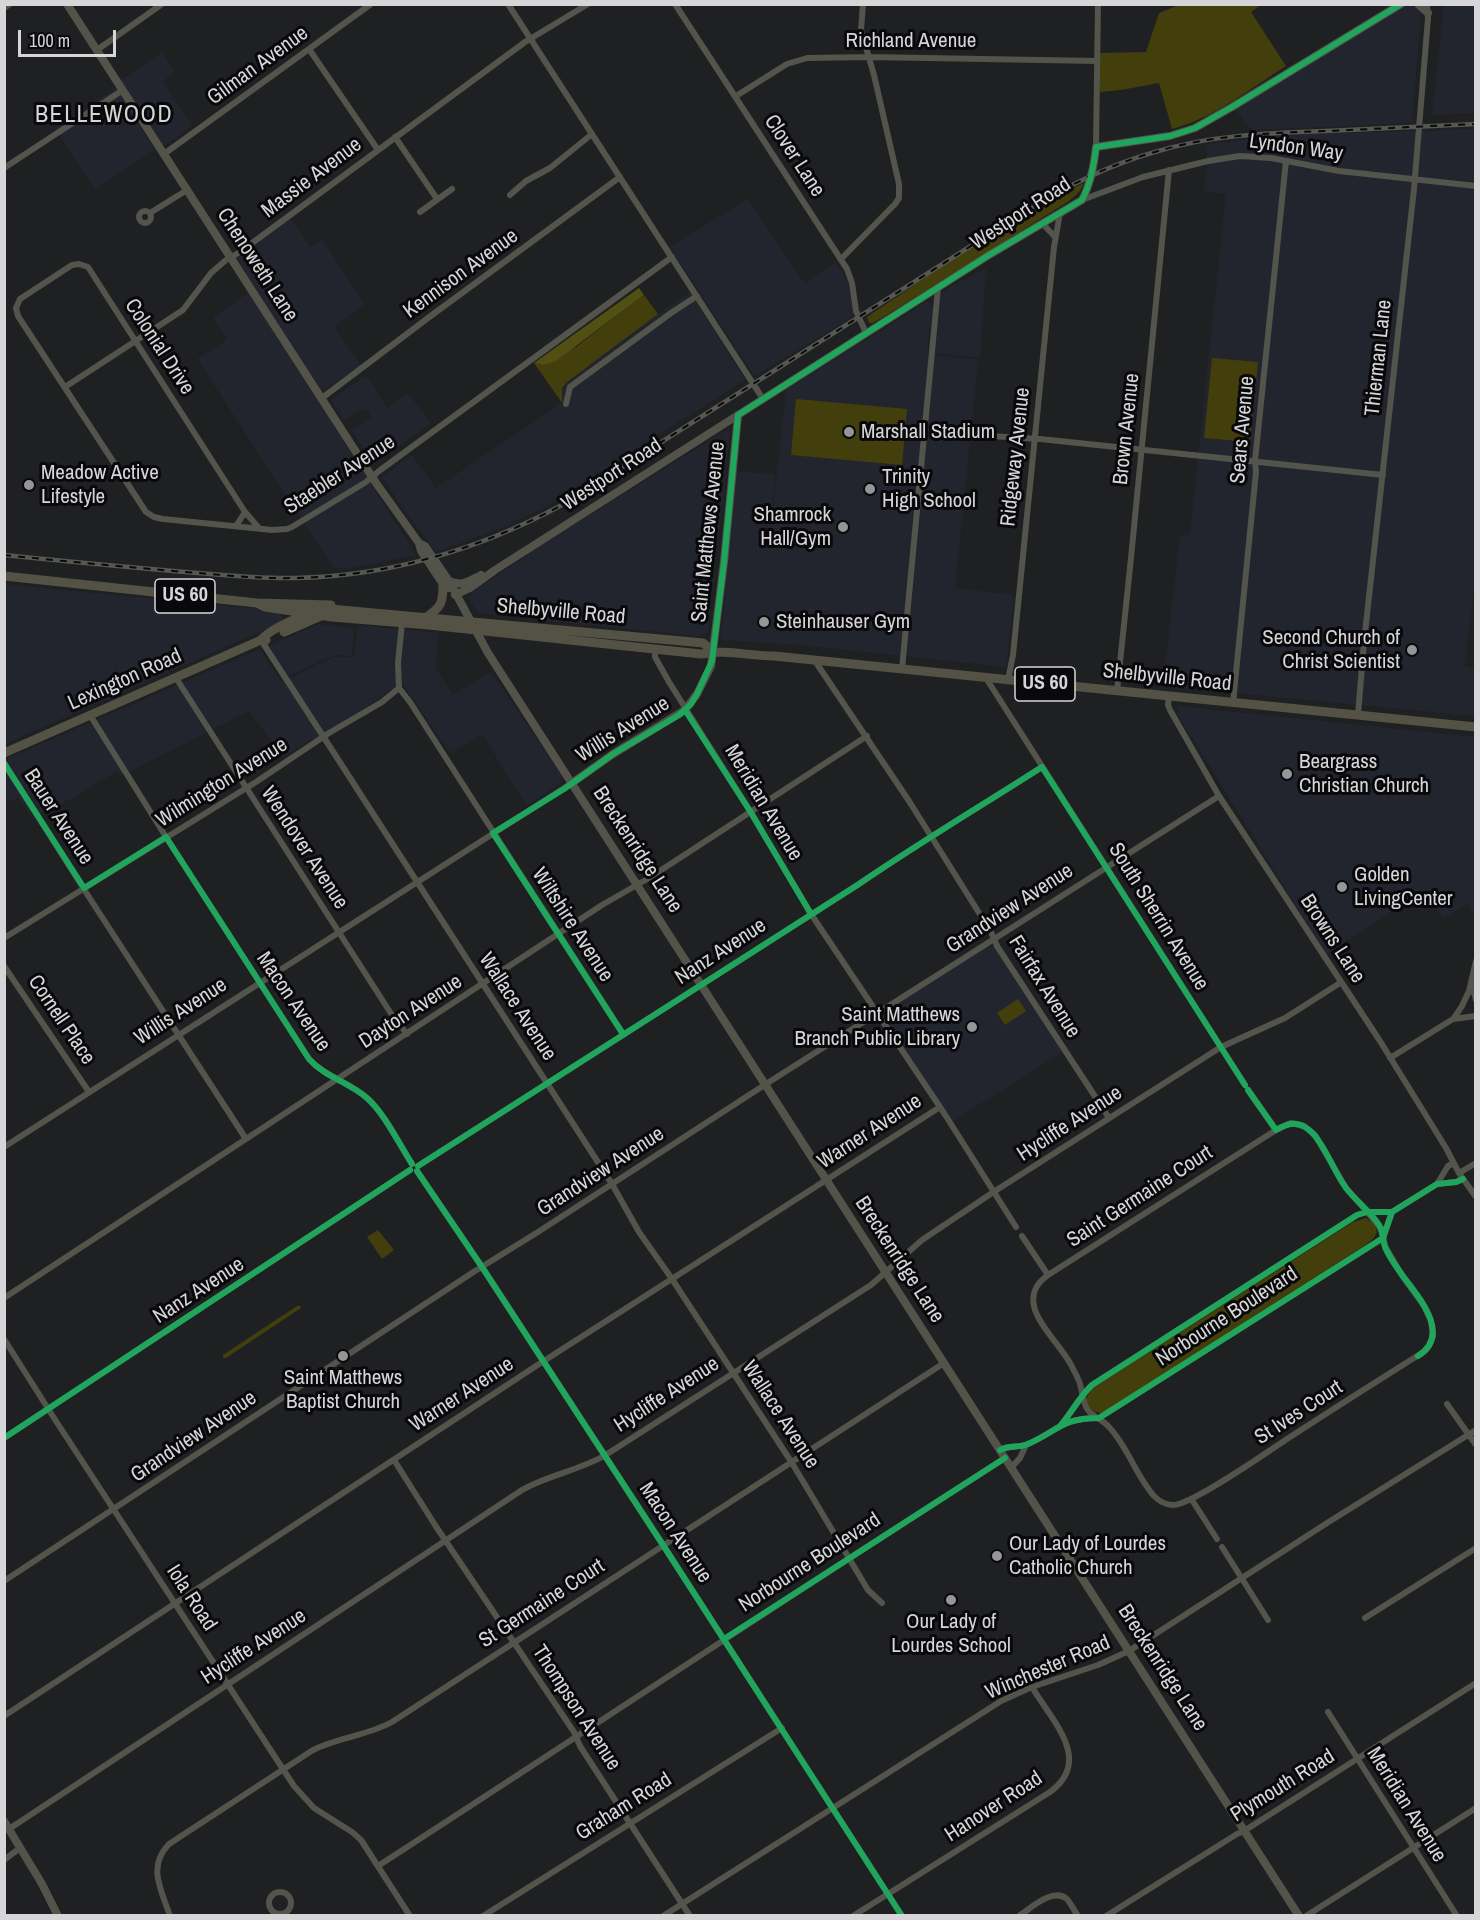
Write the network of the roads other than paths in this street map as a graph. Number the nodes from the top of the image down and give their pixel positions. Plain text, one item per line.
1 (10, 4) edge
2 (67, 4) edge
3 (162, 4) edge
4 (371, 4) edge
5 (508, 4) edge
6 (588, 4) edge
7 (675, 4) edge
8 (863, 4) edge
9 (1098, 4) edge
10 (1418, 4) edge
11 (1401, 5) edge
12 (4, 8) edge
13 (1428, 9) edge
14 (530, 40) junction
15 (309, 49) junction
16 (96, 50) junction
17 (869, 57) junction
18 (1097, 61) junction
19 (123, 90) junction
20 (736, 96) junction
21 (592, 134) junction
22 (395, 137) junction
23 (1096, 147) junction
24 (378, 150) junction
25 (164, 154) junction
26 (1286, 161) junction
27 (4, 168) edge
28 (1169, 171) junction
29 (620, 177) junction
30 (1414, 179) junction
31 (1476, 186) edge
32 (452, 189) dead end
33 (188, 190) junction
34 (510, 195) dead end
35 (437, 200) junction
36 (1082, 200) junction
37 (420, 212) dead end
38 (1060, 212) junction
39 (150, 213) dead end
40 (1042, 223) junction
41 (1055, 237) junction
42 (672, 257) junction
43 (231, 258) junction
44 (841, 259) junction
45 (938, 288) junction
46 (697, 296) junction
47 (20, 299) joint
48 (866, 333) junction
49 (136, 341) junction
50 (65, 387) junction
51 (321, 398) junction
52 (763, 399) junction
53 (566, 404) dead end
54 (738, 415) junction
55 (974, 435) dead end
56 (1035, 439) junction
57 (1141, 450) junction
58 (1255, 461) junction
59 (1383, 475) junction
60 (373, 477) junction
61 (246, 512) junction
62 (236, 526) junction
63 (259, 528) junction
64 (495, 570) junction
65 (4, 576) edge
66 (446, 582) junction
67 (454, 593) junction
68 (257, 603) junction
69 (278, 608) junction
70 (311, 614) junction
71 (323, 615) junction
72 (427, 617) junction
73 (402, 619) junction
74 (285, 625) junction
75 (473, 626) junction
76 (261, 640) junction
77 (655, 649) junction
78 (713, 651) junction
79 (815, 660) junction
80 (902, 669) junction
81 (176, 678) junction
82 (986, 678) junction
83 (1008, 680) junction
84 (399, 688) junction
85 (1117, 691) junction
86 (1169, 696) junction
87 (1233, 702) junction
88 (686, 710) junction
89 (90, 715) junction
90 (1358, 715) junction
91 (1476, 726) edge
92 (867, 736) junction
93 (323, 737) junction
94 (4, 753) edge
95 (4, 763) edge
96 (1042, 767) junction
97 (572, 783) junction
98 (246, 788) junction
99 (1219, 796) junction
100 (750, 811) junction
101 (493, 833) junction
102 (166, 837) junction
103 (931, 838) junction
104 (1106, 866) junction
105 (417, 882) junction
106 (638, 885) junction
107 (84, 888) junction
108 (811, 914) junction
109 (339, 932) junction
110 (559, 934) junction
111 (4, 938) edge
112 (993, 939) junction
113 (1476, 961) edge
114 (4, 966) edge
115 (1471, 978) junction
116 (260, 983) junction
117 (1340, 983) junction
118 (483, 984) junction
119 (702, 984) junction
120 (1476, 1000) edge
121 (878, 1013) junction
122 (1476, 1016) edge
123 (1454, 1019) junction
124 (407, 1034) junction
125 (623, 1034) junction
126 (178, 1035) junction
127 (1221, 1047) junction
128 (1390, 1058) junction
129 (336, 1079) junction
130 (547, 1084) junction
131 (766, 1084) junction
132 (89, 1092) junction
133 (940, 1107) junction
134 (1109, 1118) junction
135 (1276, 1130) junction
136 (246, 1139) junction
137 (4, 1147) edge
138 (1454, 1163) junction
139 (1476, 1163) edge
140 (414, 1168) junction
141 (1461, 1176) junction
142 (826, 1179) junction
143 (1437, 1184) junction
144 (612, 1185) junction
145 (995, 1191) junction
146 (1476, 1197) edge
147 (1367, 1212) junction
148 (1392, 1212) junction
149 (1016, 1227) dead end
150 (1022, 1236) dead end
151 (1383, 1238) junction
152 (482, 1267) junction
153 (885, 1271) junction
154 (1048, 1275) junction
155 (672, 1279) junction
156 (4, 1298) edge
157 (4, 1339) edge
158 (543, 1362) junction
159 (944, 1363) junction
160 (733, 1372) junction
161 (1082, 1394) junction
162 (1447, 1404) dead end
163 (49, 1409) junction
164 (1099, 1418) junction
165 (1061, 1425) junction
166 (1476, 1430) edge
167 (1469, 1434) junction
168 (4, 1438) edge
169 (1026, 1445) junction
170 (1476, 1445) edge
171 (1002, 1454) junction
172 (603, 1456) junction
173 (394, 1460) junction
174 (792, 1463) junction
175 (1011, 1468) junction
176 (1192, 1500) junction
177 (114, 1510) junction
178 (1217, 1539) dead end
179 (446, 1540) junction
180 (663, 1545) junction
181 (1222, 1547) dead end
182 (1476, 1548) edge
183 (849, 1557) junction
184 (1243, 1578) junction
185 (4, 1581) edge
186 (175, 1603) junction
187 (882, 1603) dead end
188 (1365, 1618) dead end
189 (1268, 1620) dead end
190 (724, 1639) junction
191 (514, 1642) junction
192 (1129, 1651) junction
193 (1476, 1683) edge
194 (228, 1684) junction
195 (1032, 1687) junction
196 (1328, 1712) dead end
197 (4, 1716) edge
198 (782, 1728) junction
199 (576, 1738) junction
200 (1357, 1759) junction
201 (284, 1768) junction
202 (833, 1808) junction
203 (1476, 1808) edge
204 (630, 1823) junction
205 (7, 1825) edge
206 (1244, 1831) junction
207 (1413, 1847) junction
208 (20, 1848) junction
209 (4, 1860) edge
210 (378, 1866) junction
211 (888, 1893) junction
212 (682, 1903) junction
213 (58, 1916) edge
214 (170, 1916) edge
215 (410, 1916) edge
216 (483, 1916) edge
217 (663, 1916) edge
218 (690, 1916) edge
219 (853, 1916) edge
220 (902, 1916) edge
221 (1019, 1916) edge
222 (1078, 1916) edge
223 (1106, 1916) edge
224 (1299, 1916) edge
225 (1306, 1916) edge
226 (1457, 1916) edge

1 - 12 street
2 - 16 main road, Chenoweth Lane
3 - 16 street
4 - 15 street, Gilman Avenue
5 - 14 street
6 - 14 street, Massie Avenue
7 - 20 street, Clover Lane
8 - 17 street
9 - 18 street
10 - 13 main road
11 - 23 main road
13 - 30 street, Thierman Lane
14 - 21 street
14 - 22 street, Massie Avenue
15 - 24 street
15 - 25 street, Gilman Avenue
16 - 19 main road, Chenoweth Lane
17 - 18 street, Richland Avenue
17 - 20 street, Richland Avenue
17 - 44 street
18 - 23 street
19 - 25 main road, Chenoweth Lane
19 - 27 street
20 - 44 street, Clover Lane
21 - 29 street
21 - 34 street
22 - 24 street, Massie Avenue
22 - 35 street
23 - 36 main road, Westport Road
24 - 43 street, Massie Avenue
25 - 33 main road, Chenoweth Lane
26 - 28 street, Lyndon Way
26 - 30 street, Lyndon Way
26 - 58 street, Sears Avenue
28 - 36 street, Lyndon Way
28 - 57 street, Brown Avenue
29 - 42 street
29 - 51 street, Kennison Avenue
30 - 31 street, Lyndon Way
30 - 59 street, Thierman Lane
32 - 35 street
33 - 39 street
33 - 43 main road, Chenoweth Lane
35 - 37 street
36 - 38 main road, Westport Road
38 - 40 main road, Westport Road
38 - 41 street, Ridgeway Avenue
40 - 41 street
40 - 45 main road, Westport Road
41 - 56 street, Ridgeway Avenue
42 - 46 street
42 - 60 street, Staebler Avenue
43 - 49 street, Massie Avenue
43 - 51 main road, Chenoweth Lane
44 - 48 street, Clover Lane
45 - 48 main road, Westport Road
45 - 80 street
46 - 52 street
46 - 53 street
47 - 49 street, Colonial Drive
47 - 50 street, Staebler Avenue
48 - 52 main road, Westport Road
49 - 50 street, Massie Avenue
49 - 61 street, Colonial Drive
50 - 62 street, Staebler Avenue
51 - 60 main road, Chenoweth Lane
52 - 54 main road, Westport Road
54 - 64 main road, Westport Road
54 - 78 main road, Saint Matthews Avenue
55 - 56 street
56 - 57 street
56 - 83 street, Ridgeway Avenue
57 - 58 street
57 - 85 street, Brown Avenue
58 - 59 street
58 - 87 street, Sears Avenue
59 - 90 street, Thierman Lane
60 - 63 street, Staebler Avenue
60 - 66 main road, Chenoweth Lane
61 - 62 street
61 - 63 street, Colonial Drive
62 - 63 street, Staebler Avenue
64 - 66 main road, Westport Road
64 - 67 main road, Westport Road
65 - 68 main road, US 60
66 - 67 main road, Chenoweth Lane
66 - 72 main road
67 - 75 main road, Chenoweth Lane
68 - 69 main road
68 - 73 main road
69 - 70 main road
69 - 74 main road
70 - 71 main road
70 - 73 main road, Lexington Road
70 - 74 main road, Lexington Road
71 - 73 main road
71 - 76 main road, Lexington Road
72 - 73 main road, Shelbyville Road
72 - 75 main road, Shelbyville Road
73 - 75 main road, Shelbyville Road
73 - 84 street
74 - 76 main road, Lexington Road
75 - 77 main road, Shelbyville Road
75 - 78 main road, Shelbyville Road
75 - 97 main road, Breckenridge Lane
76 - 81 main road, Lexington Road
76 - 93 street, Wallace Avenue
77 - 78 main road, Shelbyville Road
77 - 88 street, Meridian Avenue
78 - 79 main road, Shelbyville Road / US 60
78 - 88 main road, Willis Avenue
79 - 80 main road, Shelbyville Road / US 60
79 - 92 street, Fairfax Avenue
80 - 82 main road, Shelbyville Road / US 60
81 - 89 main road, Lexington Road
81 - 98 street, Wendover Avenue
82 - 83 main road, Shelbyville Road / US 60
82 - 96 street, South Sherrin Avenue
83 - 85 main road, Shelbyville Road / US 60
84 - 93 street, Wilmington Avenue
84 - 101 street, Wiltshire Avenue
85 - 86 main road, Shelbyville Road / US 60
86 - 87 main road, Shelbyville Road / US 60
86 - 99 street, Browns Lane
87 - 90 main road, Shelbyville Road / US 60
88 - 97 main road, Willis Avenue
88 - 100 street, Meridian Avenue
89 - 94 main road, Lexington Road
89 - 102 street, Macon Avenue
90 - 91 main road, Shelbyville Road / US 60
92 - 100 street, Dayton Avenue
92 - 103 street, Fairfax Avenue
93 - 98 street, Wilmington Avenue
93 - 105 street, Wallace Avenue
95 - 107 street, Bauer Avenue
96 - 103 street, Nanz Avenue
96 - 104 street, South Sherrin Avenue
97 - 101 street, Willis Avenue
97 - 106 main road, Breckenridge Lane
98 - 102 street, Wilmington Avenue
98 - 109 street, Wendover Avenue
99 - 104 street, Grandview Avenue
99 - 117 street, Browns Lane
100 - 106 street, Dayton Avenue
100 - 108 street, Meridian Avenue
101 - 105 street, Willis Avenue
101 - 110 street, Wiltshire Avenue
102 - 107 street, Wilmington Avenue
102 - 116 street, Macon Avenue
103 - 108 street, Nanz Avenue
103 - 112 street, Fairfax Avenue
104 - 112 street, Grandview Avenue
104 - 127 street, South Sherrin Avenue
105 - 109 street, Willis Avenue
105 - 118 street, Wallace Avenue
106 - 110 street, Dayton Avenue
106 - 119 main road, Breckenridge Lane
107 - 111 street, Wilmington Avenue
107 - 126 street, Bauer Avenue
108 - 119 street, Nanz Avenue
108 - 121 street, Meridian Avenue
109 - 116 street, Willis Avenue
109 - 124 street, Wendover Avenue
110 - 118 street, Dayton Avenue
110 - 125 street, Wiltshire Avenue
112 - 121 street, Grandview Avenue
112 - 134 street, Fairfax Avenue
113 - 115 street
114 - 132 street, Cornell Place
115 - 120 street
115 - 123 street
116 - 126 street, Willis Avenue
116 - 129 street, Macon Avenue
117 - 127 street, Hycliffe Avenue
117 - 128 street, Browns Lane
118 - 124 street, Dayton Avenue
118 - 130 street, Wallace Avenue
119 - 125 street, Nanz Avenue
119 - 131 main road, Breckenridge Lane
121 - 131 street, Grandview Avenue
121 - 133 street, Meridian Avenue
122 - 123 street
123 - 128 street
124 - 129 street, Dayton Avenue
125 - 130 street, Nanz Avenue
126 - 132 street, Willis Avenue
126 - 136 street, Bauer Avenue
127 - 134 street, Hycliffe Avenue
127 - 135 street, South Sherrin Avenue
128 - 138 street, Browns Lane
129 - 136 street, Dayton Avenue
129 - 140 street, Macon Avenue
130 - 140 street, Nanz Avenue
130 - 144 street, Wallace Avenue
131 - 142 main road, Breckenridge Lane
131 - 144 street, Grandview Avenue
132 - 137 street, Willis Avenue
133 - 142 street, Warner Avenue
133 - 145 street, Meridian Avenue
134 - 145 street, Hycliffe Avenue
135 - 147 street
135 - 154 street, Saint Germaine Court
136 - 156 street, Dayton Avenue
138 - 141 street, Browns Lane
138 - 143 street
139 - 141 street
140 - 152 street, Macon Avenue
140 - 163 street, Nanz Avenue
141 - 143 street
141 - 146 street, Browns Lane
142 - 153 main road, Breckenridge Lane
142 - 155 street, Warner Avenue
143 - 148 street
144 - 152 street, Grandview Avenue
144 - 155 street, Wallace Avenue
145 - 149 street, Meridian Avenue
145 - 153 street, Hycliffe Avenue
147 - 148 street, Norbourne Boulevard
147 - 151 street
147 - 161 street, Norbourne Boulevard
148 - 151 street
150 - 154 street
151 - 164 street, Norbourne Boulevard
151 - 176 street, St Ives Court
152 - 158 street, Macon Avenue
152 - 177 street, Grandview Avenue
153 - 159 main road, Breckenridge Lane
153 - 160 street, Hycliffe Avenue
154 - 161 street, Saint Germaine Court
155 - 158 street, Warner Avenue
155 - 160 street, Wallace Avenue
157 - 163 street, Iola Road
158 - 172 street, Macon Avenue
158 - 173 street, Warner Avenue
159 - 171 main road, Breckenridge Lane
159 - 174 street, St Germaine Court
160 - 172 street, Hycliffe Avenue
160 - 174 street, Wallace Avenue
161 - 164 street
161 - 165 street, Norbourne Boulevard
162 - 167 street
163 - 168 street, Nanz Avenue
163 - 177 street, Iola Road
164 - 165 street, Norbourne Boulevard
164 - 176 street, St Ives Court
165 - 169 street, Norbourne Boulevard
166 - 167 street, Winchester Road
167 - 170 street
167 - 184 street, Winchester Road
169 - 171 street, Norbourne Boulevard
169 - 175 street, Norbourne Boulevard
171 - 175 main road, Breckenridge Lane
171 - 183 street, Norbourne Boulevard
172 - 179 street, Hycliffe Avenue
172 - 180 street, Macon Avenue
173 - 179 street, Thompson Avenue
173 - 186 street, Warner Avenue
174 - 180 street, St Germaine Court
174 - 183 street, Wallace Avenue
175 - 192 main road, Breckenridge Lane
176 - 178 street
177 - 185 street, Grandview Avenue
177 - 186 street, Iola Road
179 - 191 street, Thompson Avenue
179 - 194 street, Hycliffe Avenue
180 - 190 street, Macon Avenue
180 - 191 street, St Germaine Court
181 - 184 street
182 - 188 street
183 - 187 street, Wallace Avenue
183 - 190 street, Norbourne Boulevard
184 - 189 street
184 - 192 street, Winchester Road
186 - 194 street, Iola Road
186 - 197 street, Warner Avenue
190 - 198 street, Macon Avenue
190 - 199 street, Norbourne Boulevard
191 - 199 street, Thompson Avenue
191 - 201 street, St Germaine Court
192 - 195 street, Winchester Road
192 - 206 main road, Breckenridge Lane
193 - 200 street, Plymouth Road
194 - 201 street, Iola Road
194 - 205 street, Hycliffe Avenue
195 - 202 street, Winchester Road
195 - 211 street, Hanover Road
196 - 200 street, Meridian Avenue
198 - 202 street, Macon Avenue
198 - 204 street, Graham Road
199 - 204 street, Thompson Avenue
199 - 210 street, Norbourne Boulevard
200 - 206 street, Plymouth Road
200 - 207 street, Meridian Avenue
201 - 210 street, Iola Road
201 - 214 street, St Germaine Court
202 - 211 street, Macon Avenue
202 - 212 street, Winchester Road
203 - 207 street
204 - 212 street, Thompson Avenue
204 - 216 street, Graham Road
205 - 208 main road
206 - 223 street, Plymouth Road
206 - 224 main road, Breckenridge Lane
207 - 225 street
207 - 226 street, Meridian Avenue
208 - 209 street
208 - 213 main road
210 - 215 street, Iola Road
211 - 219 street, Hanover Road
211 - 220 street, Macon Avenue
212 - 217 street, Winchester Road
212 - 218 street, Thompson Avenue
221 - 222 street

